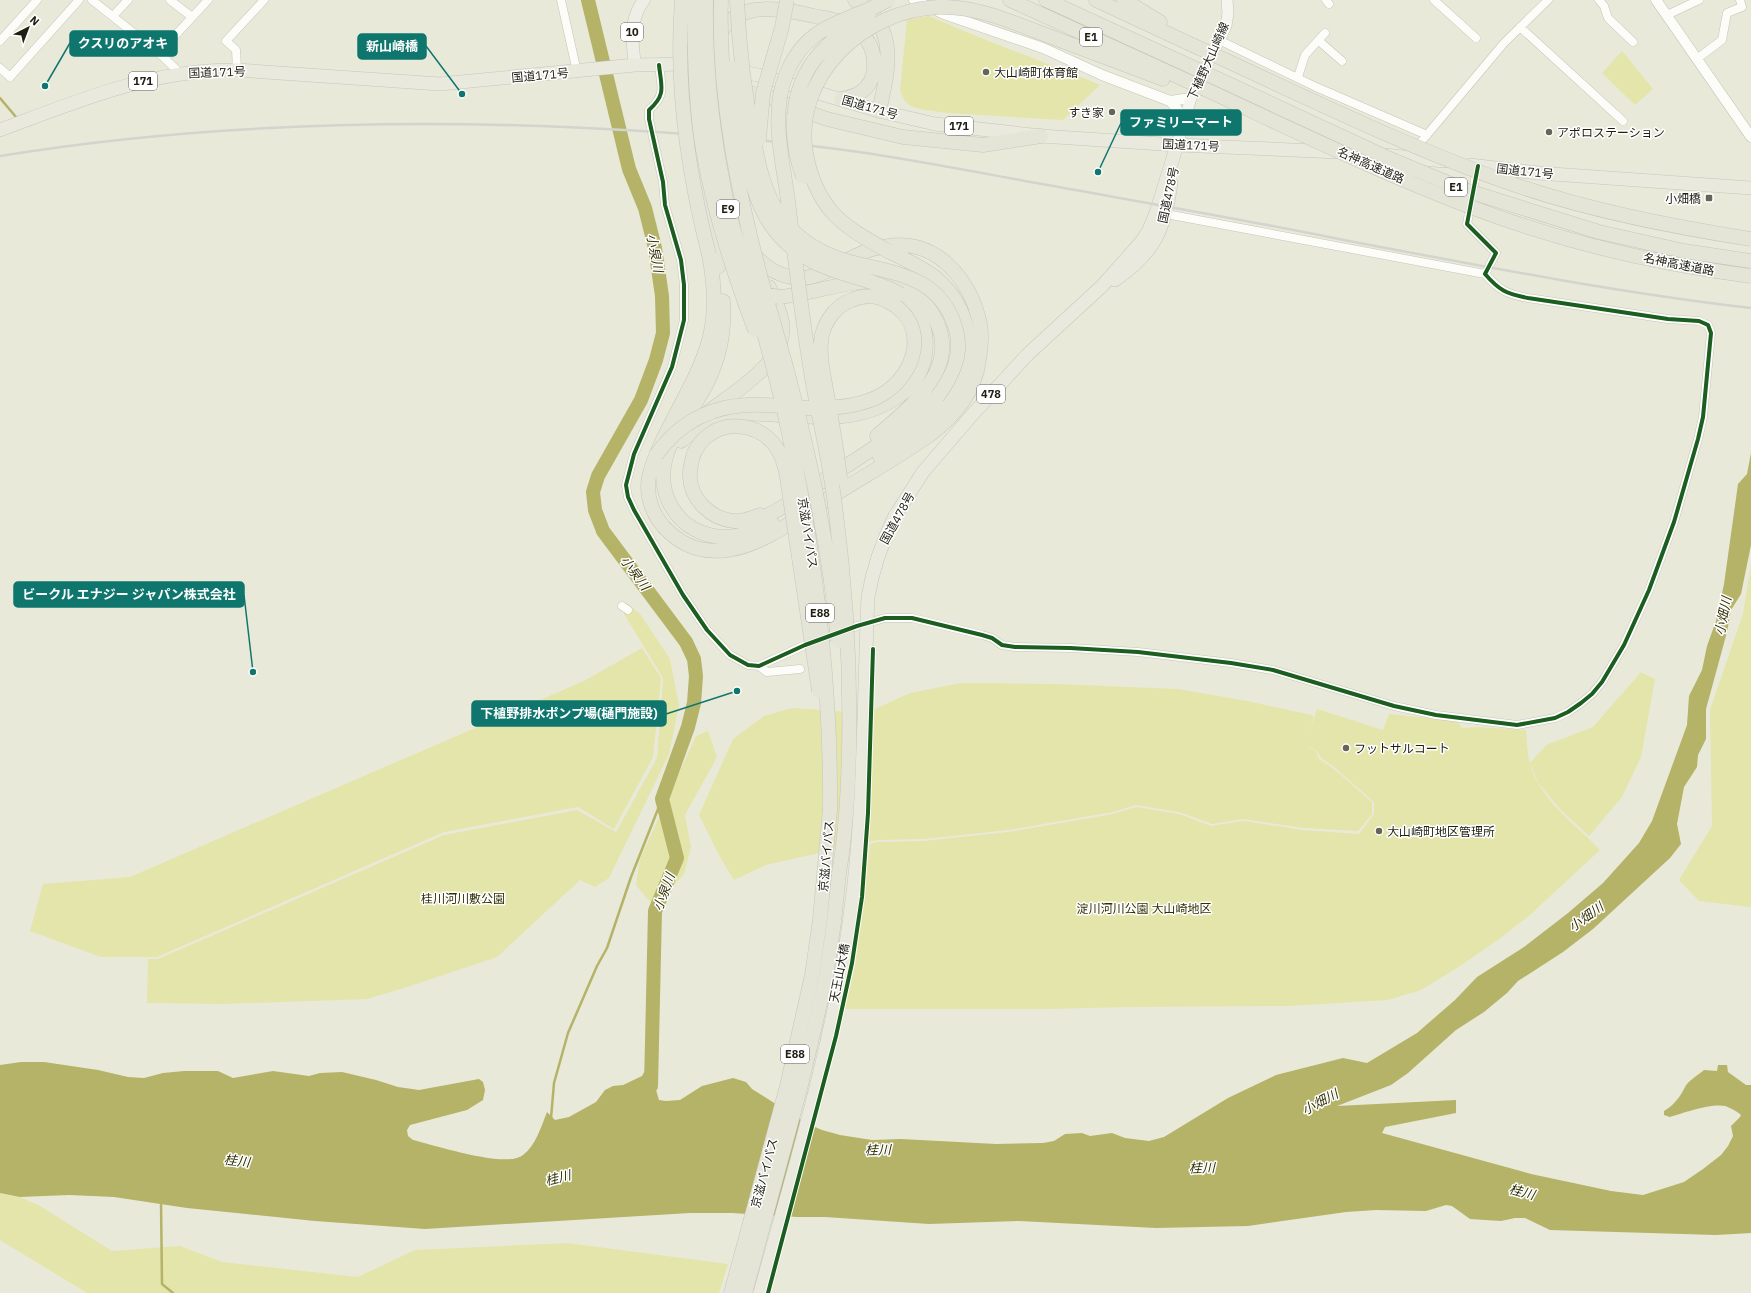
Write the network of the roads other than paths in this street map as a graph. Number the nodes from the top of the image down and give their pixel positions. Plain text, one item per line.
1 (37, 0) edge
2 (79, 0) edge
3 (92, 0) edge
4 (128, 0) edge
5 (170, 0) edge
6 (208, 0) edge
7 (264, 0) edge
8 (561, 0) edge
9 (644, 0) edge
10 (682, 0) edge
11 (695, 0) edge
12 (705, 0) edge
13 (721, 0) edge
14 (725, 0) edge
15 (737, 0) edge
16 (787, 0) edge
17 (855, 0) edge
18 (889, 0) edge
19 (914, 0) edge
20 (1010, 0) edge
21 (1046, 0) edge
22 (1096, 0) edge
23 (1124, 0) edge
24 (1227, 0) edge
25 (1434, 0) edge
26 (1548, 0) edge
27 (1598, 0) edge
28 (1656, 0) edge
29 (1699, 0) edge
30 (1740, 0) edge
31 (1667, 15) junction
32 (112, 16) junction
33 (192, 18) junction
34 (1520, 27) junction
35 (1325, 33) dead end
36 (1476, 38) dead end
37 (1219, 40) junction
38 (0, 41) edge
39 (1318, 41) junction
40 (1633, 42) dead end
41 (1188, 43) junction
42 (691, 48) dead end
43 (713, 48) dead end
44 (158, 53) junction
45 (1698, 58) junction
46 (1342, 61) dead end
47 (659, 64) junction
48 (629, 66) junction
49 (0, 68) edge
50 (237, 70) junction
51 (579, 71) junction
52 (180, 74) junction
53 (1171, 77) junction
54 (1298, 77) junction
55 (712, 81) dead end
56 (692, 86) dead end
57 (1191, 98) junction
58 (841, 99) junction
59 (1170, 101) junction
60 (879, 111) junction
61 (1623, 121) dead end
62 (1184, 122) junction
63 (0, 130) edge
64 (1427, 135) junction
65 (1041, 136) junction
66 (1751, 137) edge
67 (1177, 145) junction
68 (1408, 157) junction
69 (718, 164) junction
70 (1478, 166) junction
71 (1751, 188) edge
72 (1166, 214) junction
73 (781, 218) junction
74 (711, 229) junction
75 (737, 233) junction
76 (1751, 239) edge
77 (888, 251) junction
78 (1751, 261) edge
79 (1485, 274) junction
80 (1751, 276) edge
81 (1102, 286) junction
82 (940, 402) junction
83 (789, 414) junction
84 (681, 441) junction
85 (902, 442) junction
86 (656, 455) junction
87 (833, 474) junction
88 (847, 487) junction
89 (774, 511) junction
90 (842, 563) junction
91 (759, 666) junction
92 (800, 669) dead end
93 (830, 809) junction
94 (839, 874) junction
95 (731, 1293) edge
96 (745, 1293) edge
97 (760, 1293) edge

1 - 38 street
2 - 49 street
3 - 32 street
4 - 32 street
5 - 33 street
6 - 33 street
7 - 50 street
8 - 51 street
9 - 48 main road, 10
10 - 86 highway, bridge
11 - 83 highway, bridge
12 - 42 highway
12 - 83 highway, E9, bridge
13 - 83 highway, E9, bridge
14 - 84 highway, bridge
15 - 73 highway, bridge
16 - 73 highway, bridge
17 - 60 highway
18 - 77 highway, bridge
18 - 90 highway, E88, bridge
19 - 59 street
20 - 53 highway, E1
21 - 78 highway, 名神高速道路 / E1, bridge
22 - 41 highway, E1
23 - 41 highway
24 - 37 main road, 下植野大山崎線
25 - 36 street
26 - 34 street
27 - 40 street
28 - 31 street
29 - 31 street
30 - 45 street
31 - 45 street
32 - 44 street
33 - 44 street
34 - 61 street
34 - 64 street
35 - 39 street
37 - 54 street
37 - 57 main road, 下植野大山崎線
39 - 46 street
39 - 54 street
41 - 76 highway, E1, bridge
43 - 58 highway
44 - 52 street
45 - 66 street
47 - 48 highway, 国道171号 / 171
47 - 58 highway, 国道171号 / 171
47 - 91 street
48 - 51 highway, 国道171号 / 171
50 - 51 highway, 国道171号 / 171
50 - 52 highway, 国道171号 / 171
52 - 63 highway, 国道171号 / 171
53 - 77 highway, bridge
53 - 80 highway, 名神高速道路 / E1, bridge
54 - 64 street
55 - 69 highway
56 - 74 highway
57 - 59 street
57 - 62 main road, 下植野大山崎線
58 - 60 highway, 国道171号 / 171
59 - 62 street
60 - 65 highway, 国道171号 / 171
62 - 67 main road, 下植野大山崎線
64 - 68 street
65 - 67 highway, 国道171号 / 171
65 - 69 highway
67 - 68 highway, 国道171号 / 171
67 - 72 highway, 国道478号 / 478
67 - 81 highway, 国道478号 / 478
68 - 70 highway, 国道171号 / 171
69 - 75 highway
70 - 71 highway, 国道171号 / 171
70 - 79 street
72 - 79 street
72 - 81 highway, 国道478号 / 478
73 - 82 highway, bridge
74 - 85 highway
74 - 87 highway, bridge
75 - 84 highway
75 - 88 highway
77 - 82 highway
79 - 91 street
81 - 97 highway, 国道478号 / 478, bridge
82 - 85 highway
82 - 87 highway
83 - 93 highway, 京滋バイパス / E88, bridge
83 - 94 highway, 京滋バイパス / E88, bridge
84 - 89 highway
85 - 88 highway
86 - 88 highway
86 - 90 highway, bridge
87 - 89 highway
89 - 93 highway, bridge
90 - 94 highway, E88, bridge
91 - 92 street
93 - 95 highway, 京滋バイパス / E88
94 - 96 highway, 京滋バイパス / E88

